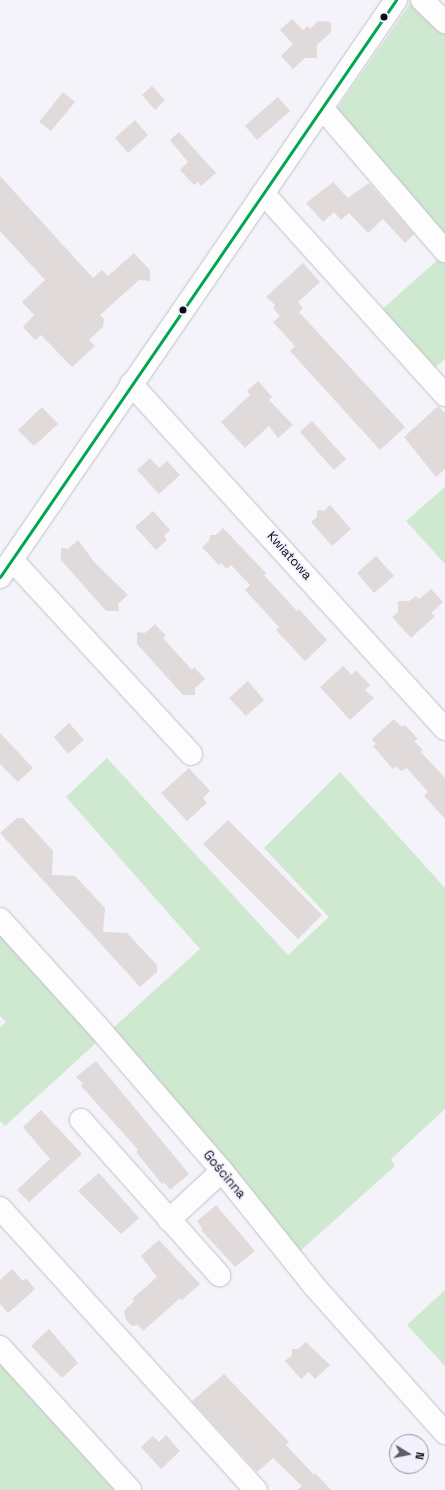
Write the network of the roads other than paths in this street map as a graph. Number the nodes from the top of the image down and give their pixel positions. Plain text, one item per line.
1 (396, 0) edge
2 (422, 0) edge
3 (445, 22) edge
4 (322, 108) junction
5 (263, 193) junction
6 (445, 251) edge
7 (131, 384) junction
8 (445, 395) edge
9 (6, 568) edge
10 (445, 729) edge
11 (191, 754) dead end
12 (0, 919) edge
13 (81, 1120) dead end
14 (222, 1171) junction
15 (0, 1208) edge
16 (169, 1220) junction
17 (219, 1275) dead end
18 (0, 1347) edge
19 (445, 1433) edge
20 (130, 1490) edge
21 (256, 1490) edge

1 - 4 street
2 - 3 street
4 - 5 street
4 - 6 street
5 - 7 street
5 - 8 street
7 - 9 street
7 - 10 street, Kwiatowa
9 - 11 street
12 - 14 street, Gościnna
13 - 16 street
14 - 16 street
14 - 19 street, Gościnna
15 - 21 street
16 - 17 street
18 - 20 street

